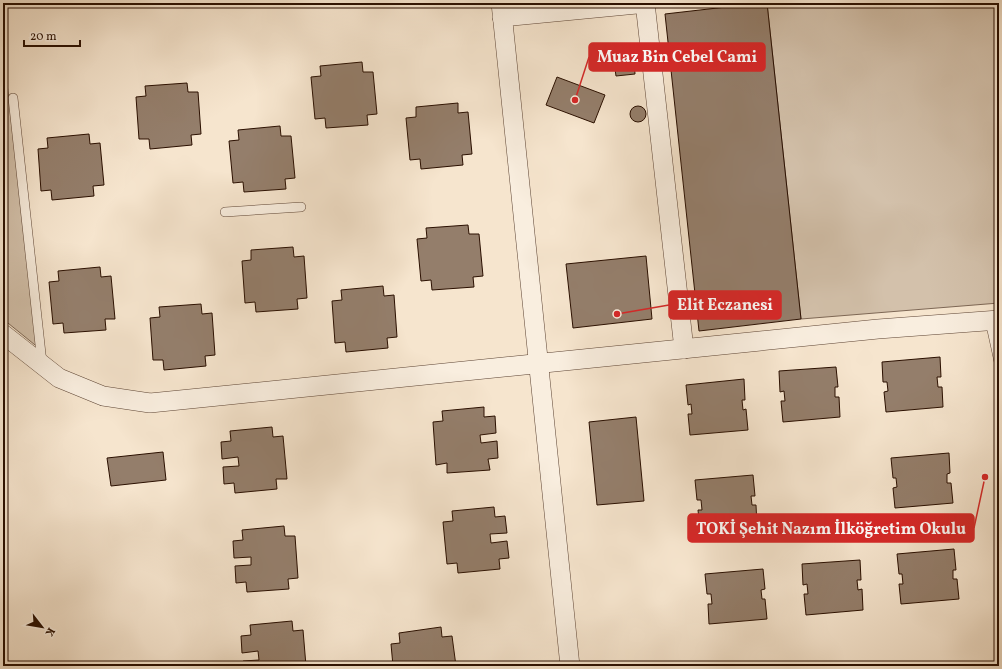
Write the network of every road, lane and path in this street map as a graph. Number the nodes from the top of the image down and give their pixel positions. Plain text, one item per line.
1 (646, 3) edge
2 (502, 10) edge
3 (13, 98) dead end
4 (301, 207) dead end
5 (225, 212) dead end
6 (995, 320) edge
7 (3, 334) edge
8 (684, 349) junction
9 (999, 362) edge
10 (539, 363) junction
11 (43, 365) junction
12 (570, 666) edge

1 - 2 street
1 - 8 street
2 - 10 street
3 - 11 lane
4 - 5 lane
6 - 8 street
6 - 9 lane
7 - 11 street
8 - 10 street
10 - 11 street
10 - 12 street

